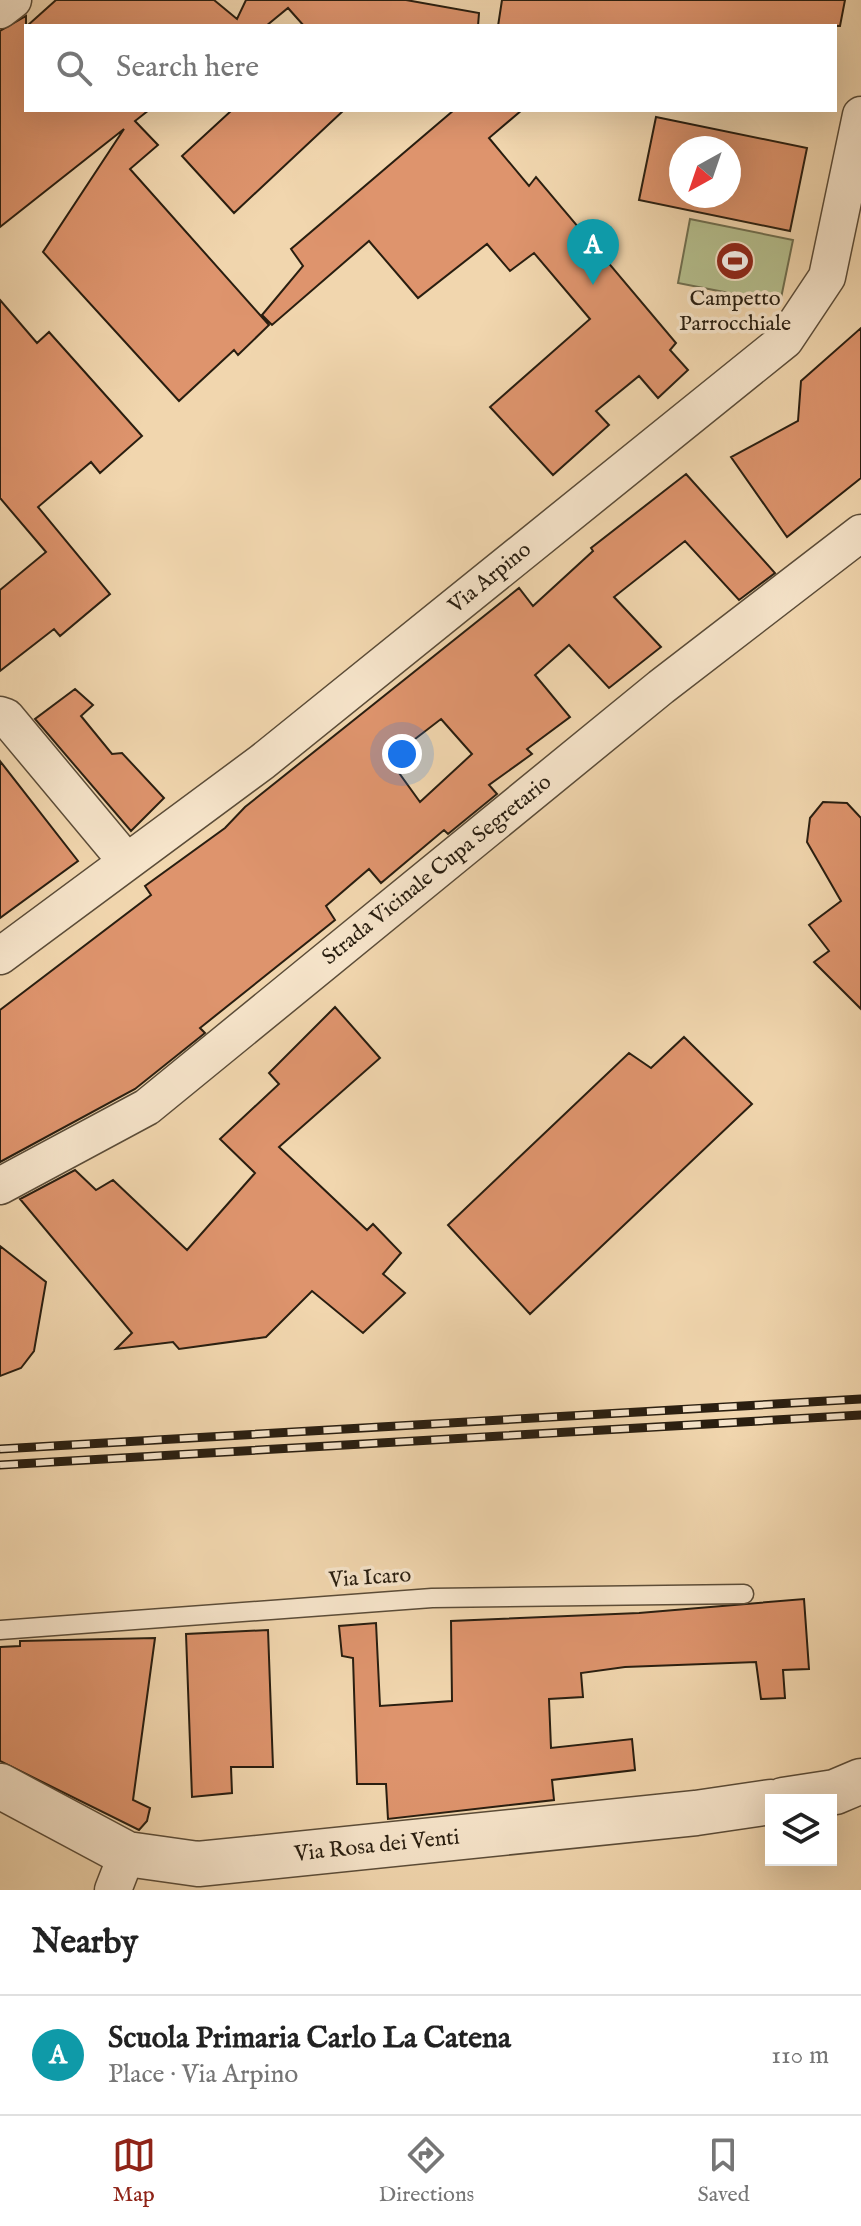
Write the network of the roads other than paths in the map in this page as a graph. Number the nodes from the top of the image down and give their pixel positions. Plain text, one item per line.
1 (13, 0) edge
2 (0, 10) edge
3 (861, 115) edge
4 (853, 549) edge
5 (2, 717) edge
6 (127, 862) junction
7 (0, 956) edge
8 (0, 1186) edge
9 (744, 1594) dead end
10 (0, 1630) edge
11 (861, 1781) edge
12 (0, 1786) edge
13 (822, 1794) edge
14 (765, 1803) edge
15 (120, 1872) edge

1 - 2 street
3 - 6 street, Via Arpino
4 - 8 street, Strada Vicinale Cupa Segretario
5 - 6 street
6 - 7 street, Via Arpino
9 - 10 lane, Via Icaro
11 - 13 street
12 - 15 street, Via Rosa dei Venti
14 - 15 street, Via Rosa dei Venti

